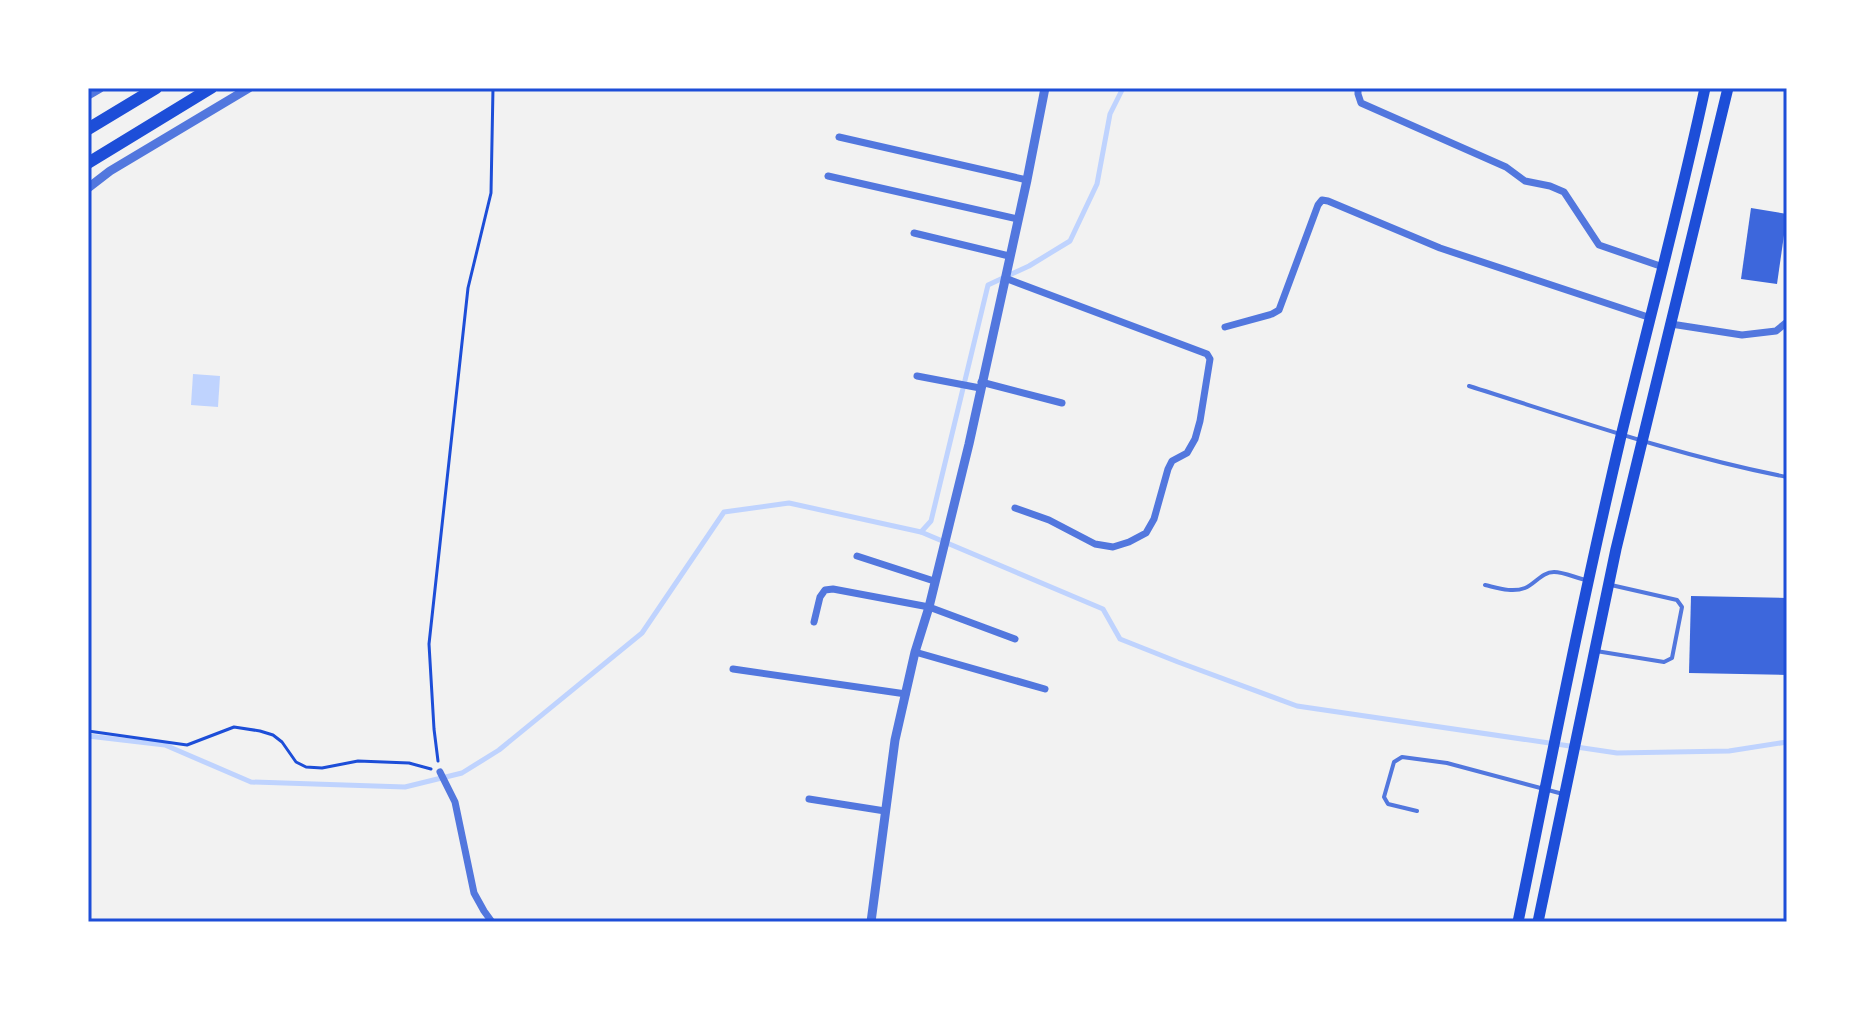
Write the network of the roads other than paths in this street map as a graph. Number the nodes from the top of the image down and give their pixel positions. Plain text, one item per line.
1 (100, 88) edge
2 (156, 88) edge
3 (211, 88) edge
4 (249, 88) edge
5 (1045, 88) edge
6 (1358, 88) edge
7 (1705, 88) edge
8 (1728, 88) edge
9 (88, 95) edge
10 (88, 129) edge
11 (839, 137) dead end
12 (88, 163) edge
13 (828, 176) dead end
14 (1027, 180) junction
15 (88, 188) edge
16 (1018, 219) junction
17 (914, 233) dead end
18 (1009, 256) junction
19 (1663, 267) junction
20 (1006, 274) junction
21 (1651, 318) junction
22 (1787, 322) edge
23 (1671, 324) junction
24 (1225, 327) dead end
25 (917, 376) dead end
26 (981, 385) junction
27 (1469, 386) dead end
28 (1062, 403) dead end
29 (1622, 435) junction
30 (1643, 441) junction
31 (1787, 477) edge
32 (1015, 508) dead end
33 (857, 556) dead end
34 (934, 581) junction
35 (1589, 581) junction
36 (1485, 585) dead end
37 (1609, 585) junction
38 (929, 607) junction
39 (814, 622) dead end
40 (1015, 639) dead end
41 (1595, 650) junction
42 (915, 652) junction
43 (733, 669) dead end
44 (1045, 689) dead end
45 (906, 694) junction
46 (440, 772) road end
47 (1545, 790) junction
48 (1565, 795) junction
49 (809, 799) dead end
50 (885, 811) junction
51 (1417, 811) dead end
52 (492, 922) edge
53 (871, 922) edge
54 (1518, 922) edge
55 (1538, 922) edge

1 - 9 street
2 - 10 highway
3 - 12 highway
4 - 15 street
5 - 14 street
6 - 19 street
7 - 19 main road
8 - 23 main road
11 - 14 street
13 - 16 street
14 - 16 street
16 - 18 street
17 - 18 street
18 - 20 street
19 - 21 main road
20 - 26 street
20 - 32 street
21 - 24 street
21 - 29 main road
22 - 23 street
23 - 30 main road
25 - 26 street
26 - 28 street
26 - 34 street
27 - 29 lane
29 - 30 lane
29 - 35 main road
30 - 31 lane
30 - 37 main road
33 - 34 street
34 - 38 street
35 - 36 lane
35 - 47 main road
37 - 41 main road
37 - 41 lane
38 - 39 street
38 - 40 street
38 - 42 street
41 - 48 main road
42 - 44 street
42 - 45 street
43 - 45 street
45 - 50 street
46 - 52 street
47 - 48 lane
47 - 51 lane
47 - 54 main road
48 - 55 main road
49 - 50 street
50 - 53 street

